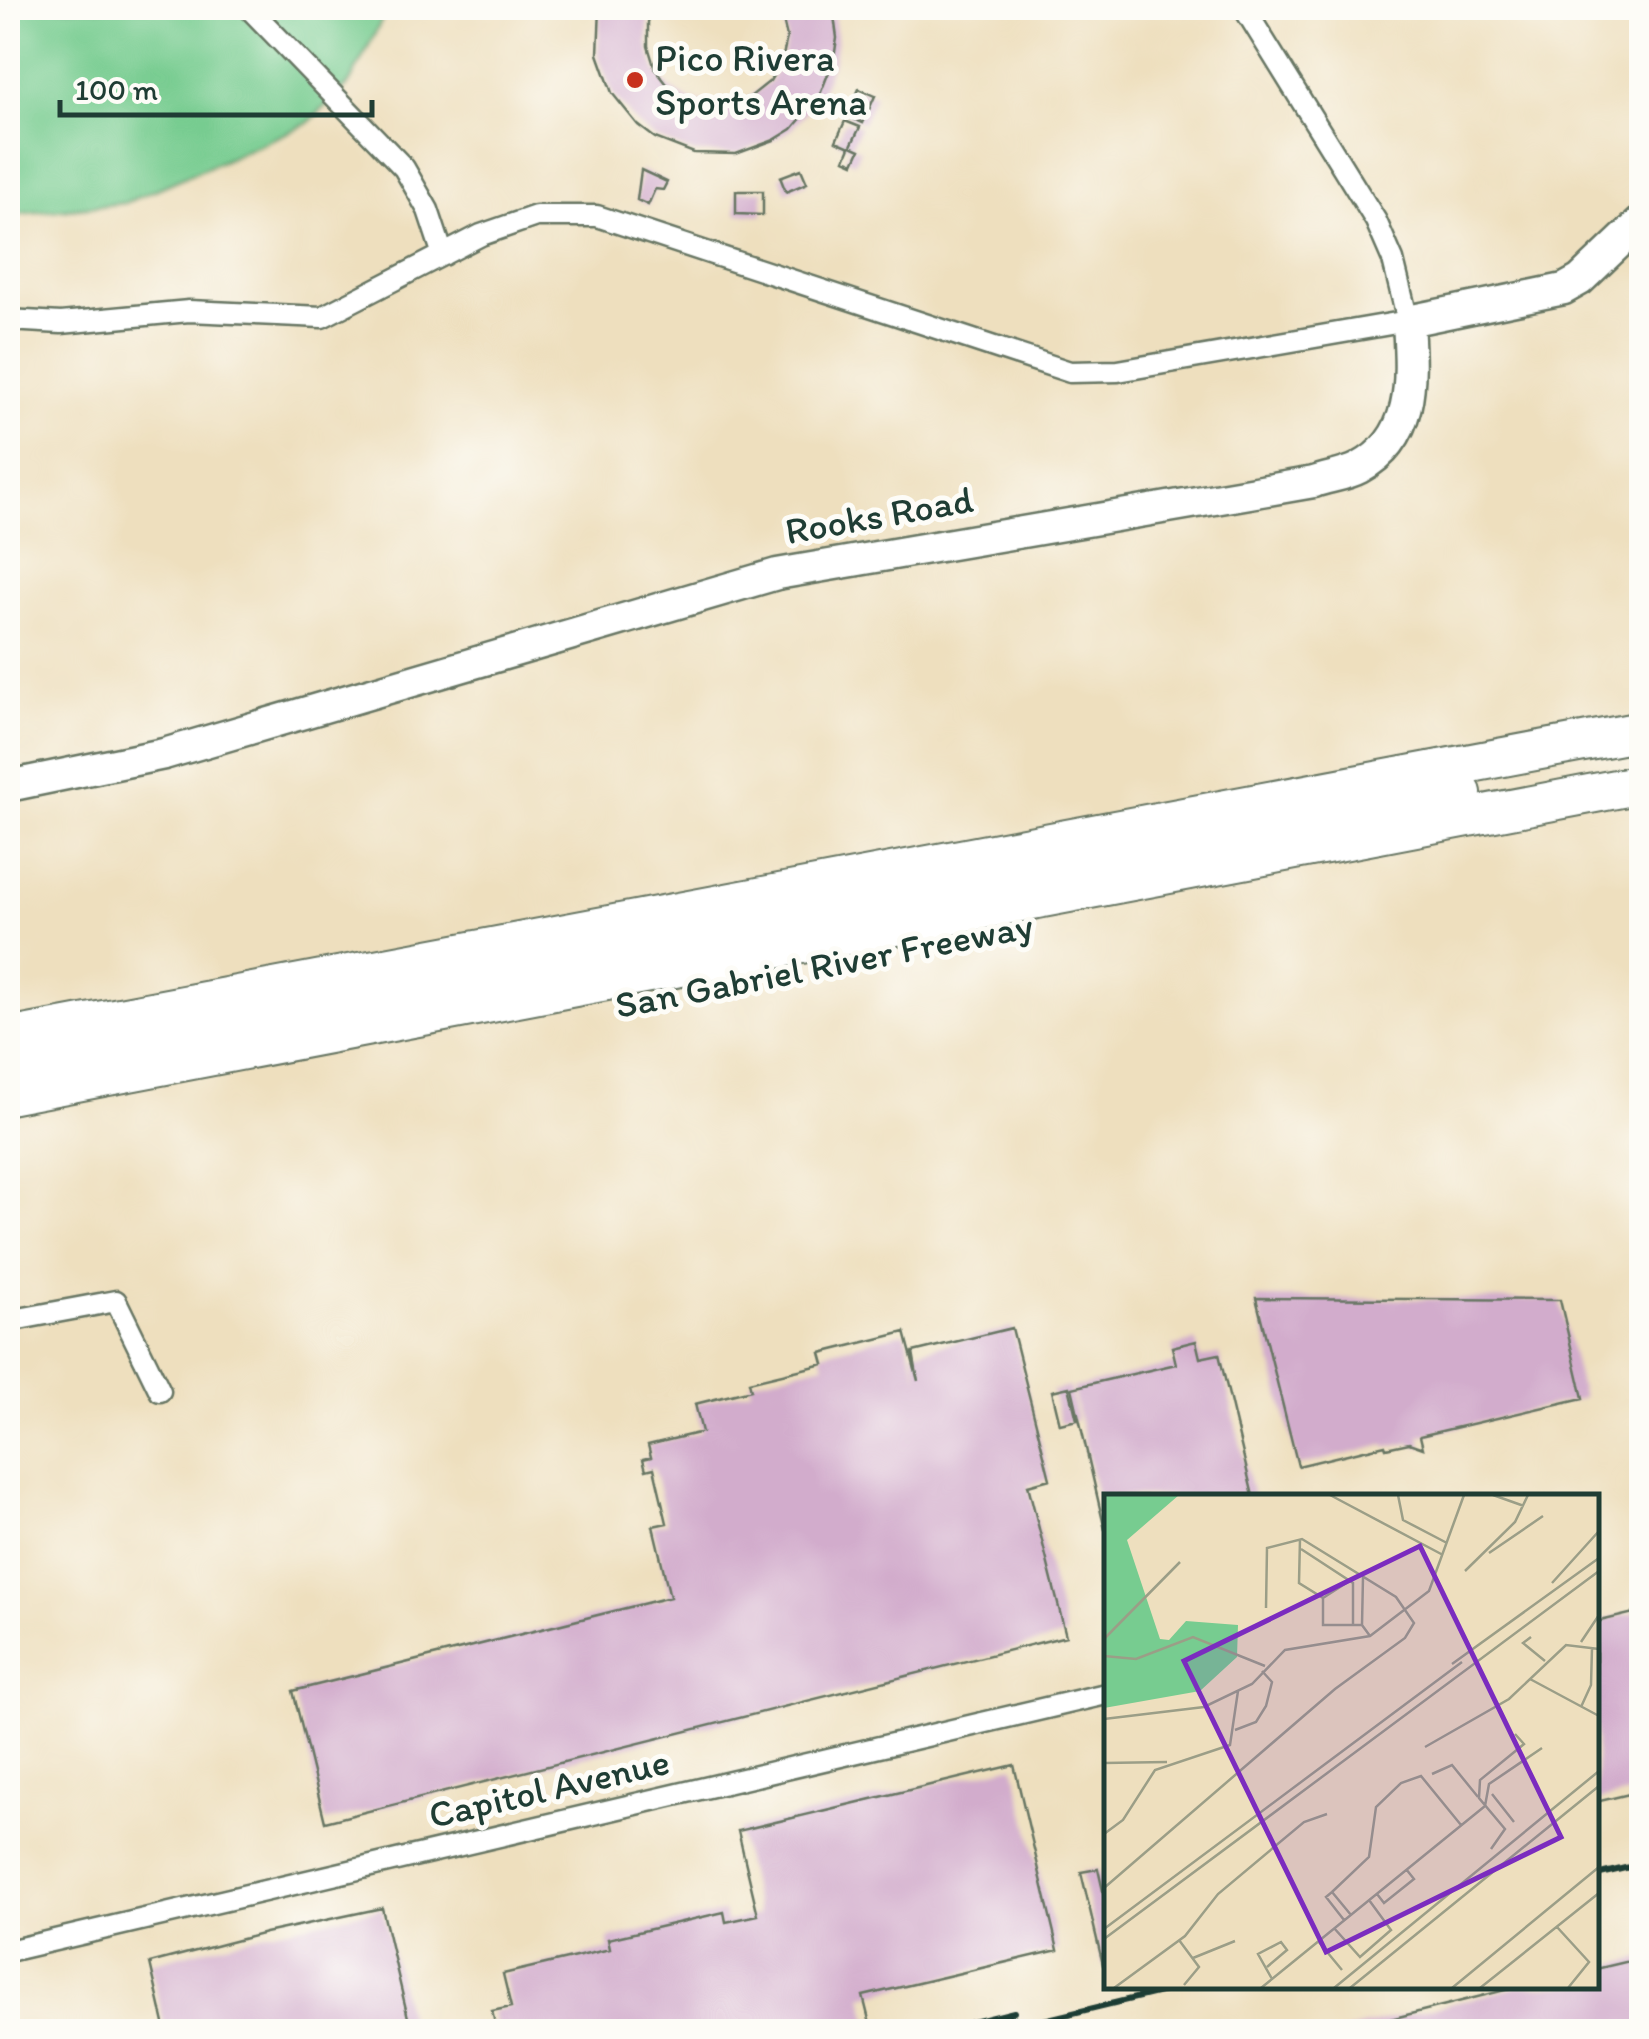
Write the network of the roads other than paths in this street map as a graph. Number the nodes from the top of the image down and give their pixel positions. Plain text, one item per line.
1 (249, 8) edge
2 (1244, 8) edge
3 (1642, 221) edge
4 (444, 255) junction
5 (8, 320) edge
6 (1408, 320) junction
7 (1642, 731) edge
8 (1642, 760) edge
9 (1642, 784) edge
10 (8, 786) edge
11 (1642, 810) edge
12 (8, 1038) edge
13 (8, 1066) edge
14 (8, 1096) edge
15 (8, 1120) edge
16 (8, 1321) edge
17 (160, 1391) dead end
18 (1104, 1694) edge
19 (8, 1952) edge

1 - 4 street
2 - 6 street
3 - 6 street
4 - 5 street
4 - 6 street
6 - 10 street, Rooks Road
7 - 12 highway, San Gabriel River Freeway
8 - 13 highway
9 - 14 highway
11 - 15 highway, San Gabriel River Freeway
16 - 17 street
18 - 19 street, Capitol Avenue

